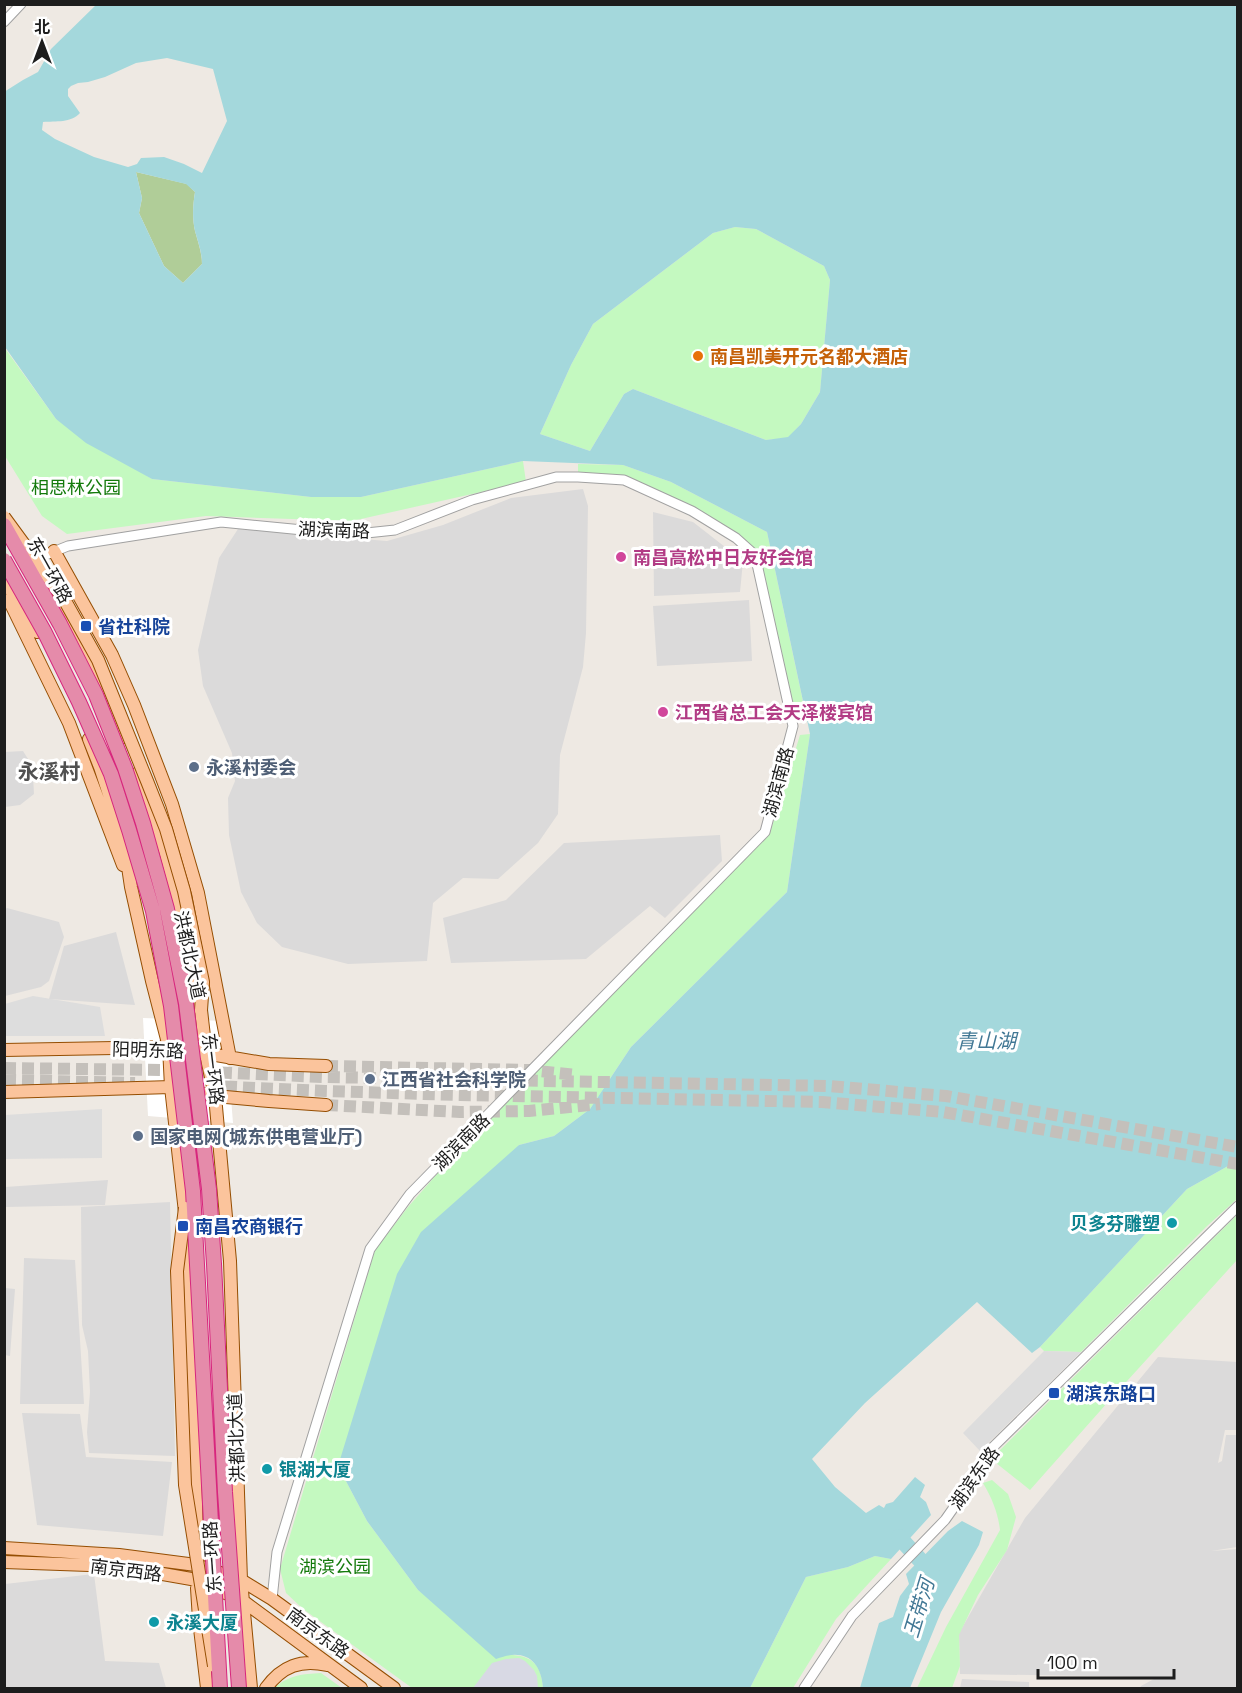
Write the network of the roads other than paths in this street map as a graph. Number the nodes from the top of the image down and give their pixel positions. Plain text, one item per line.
1 (21, 4) edge
2 (4, 22) edge
3 (4, 510) edge
4 (4, 518) edge
5 (4, 525) edge
6 (54, 551) junction
7 (4, 560) edge
8 (33, 560) junction
9 (4, 579) edge
10 (4, 591) edge
11 (131, 887) junction
12 (201, 1010) junction
13 (169, 1047) junction
14 (4, 1050) edge
15 (206, 1054) junction
16 (230, 1058) junction
17 (326, 1066) tunnel mouth
18 (171, 1087) junction
19 (4, 1092) edge
20 (215, 1096) junction
21 (326, 1105) tunnel mouth
22 (1238, 1206) edge
23 (185, 1208) junction
24 (4, 1548) edge
25 (4, 1562) edge
26 (196, 1565) junction
27 (197, 1580) junction
28 (241, 1580) junction
29 (272, 1599) junction
30 (243, 1601) junction
31 (331, 1666) junction
32 (248, 1688) edge
33 (207, 1689) edge
34 (219, 1689) edge
35 (266, 1689) edge
36 (361, 1689) edge
37 (394, 1689) edge
38 (804, 1689) edge

1 - 2 street
3 - 8 main road, 洪都北大道
4 - 12 main road, bridge
5 - 32 highway, 东一环路, bridge
6 - 8 street, 湖滨南路
6 - 16 main road
6 - 29 street, 湖滨南路
7 - 34 highway, 东一环路, bridge
8 - 12 main road, 洪都北大道
9 - 11 main road
10 - 11 main road
11 - 13 main road
12 - 15 main road, 洪都北大道
13 - 14 main road, 阳明东路
13 - 15 main road, 阳明东路
13 - 18 main road
15 - 16 main road, 阳明东路
15 - 20 main road, 洪都北大道
16 - 17 main road, 阳明东路
18 - 19 main road, 阳明东路
18 - 20 main road, 阳明东路
18 - 23 main road
20 - 21 main road, 阳明东路
20 - 28 main road, 洪都北大道
22 - 38 street, 湖滨东路
23 - 26 main road
23 - 34 main road, bridge
24 - 26 main road, 南京西路
25 - 27 main road, 南京西路
26 - 27 main road
26 - 28 main road, 南京西路
27 - 30 main road, 南京西路
27 - 33 main road
28 - 29 main road, 南京东路
28 - 30 main road, 洪都北大道
29 - 37 main road, 南京东路
30 - 31 main road, 南京东路
30 - 32 main road, 洪都北大道
31 - 35 main road
31 - 36 main road, 南京东路

